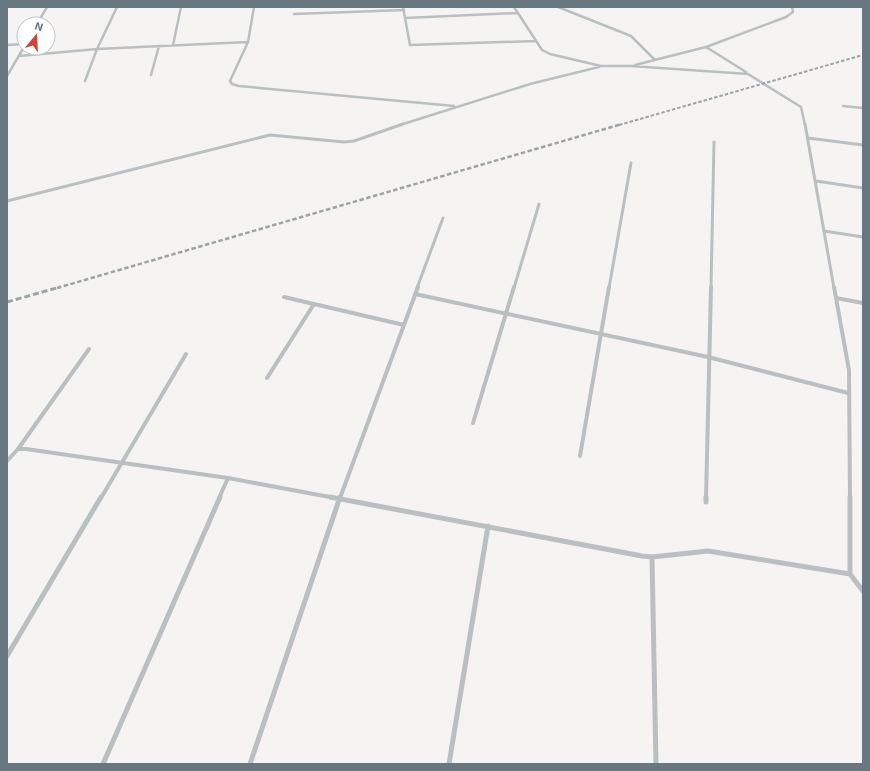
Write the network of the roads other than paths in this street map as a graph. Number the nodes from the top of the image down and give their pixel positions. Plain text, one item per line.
1 (47, 7) edge
2 (117, 7) edge
3 (181, 7) edge
4 (254, 7) edge
5 (514, 7) edge
6 (558, 7) edge
7 (792, 7) edge
8 (403, 9) edge
9 (518, 13) junction
10 (294, 14) dead end
11 (42, 16) edge
12 (405, 18) junction
13 (536, 41) junction
14 (248, 42) junction
15 (173, 45) junction
16 (159, 46) junction
17 (706, 47) junction
18 (97, 49) junction
19 (56, 53) edge
20 (19, 56) edge
21 (655, 60) junction
22 (601, 66) junction
23 (631, 66) junction
24 (748, 74) junction
25 (151, 75) dead end
26 (7, 76) edge
27 (85, 81) dead end
28 (457, 106) junction
29 (843, 106) dead end
30 (863, 108) edge
31 (808, 138) junction
32 (714, 142) dead end
33 (863, 145) edge
34 (631, 163) dead end
35 (816, 181) junction
36 (863, 188) edge
37 (7, 201) edge
38 (539, 204) dead end
39 (443, 218) dead end
40 (824, 231) junction
41 (863, 237) edge
42 (415, 294) junction
43 (284, 297) dead end
44 (836, 298) junction
45 (863, 303) edge
46 (314, 304) junction
47 (505, 313) junction
48 (404, 325) junction
49 (601, 334) junction
50 (89, 349) dead end
51 (186, 354) dead end
52 (708, 357) junction
53 (267, 378) dead end
54 (848, 393) junction
55 (472, 423) dead end
56 (18, 449) junction
57 (580, 456) dead end
58 (7, 460) edge
59 (122, 462) junction
60 (228, 478) junction
61 (340, 498) junction
62 (706, 502) dead end
63 (488, 526) junction
64 (652, 557) junction
65 (850, 574) junction
66 (863, 591) edge
67 (7, 656) edge
68 (103, 764) edge
69 (250, 764) edge
70 (449, 764) edge
71 (656, 764) edge

1 - 11 street
2 - 18 street
3 - 15 street
4 - 14 street
5 - 9 street
6 - 21 street
7 - 17 street
8 - 10 street
8 - 12 street
9 - 12 street
9 - 13 street
12 - 13 street
13 - 22 street
14 - 15 street
14 - 28 street
15 - 16 street
16 - 18 street
16 - 25 street
17 - 21 street
17 - 24 street
18 - 19 street
18 - 27 street
20 - 26 street
21 - 23 street
22 - 23 street
22 - 28 street
23 - 24 street
24 - 31 street
28 - 37 street
29 - 30 street
31 - 33 street
31 - 35 street
32 - 52 street
34 - 49 street
35 - 36 street
35 - 40 street
38 - 47 street
39 - 42 street
40 - 41 street
40 - 44 street
42 - 47 street
42 - 48 street
43 - 46 street
44 - 45 street
44 - 54 street
46 - 48 street
46 - 53 street
47 - 49 street
47 - 55 street
48 - 61 street
49 - 52 street
49 - 57 street
50 - 56 street
51 - 59 street
52 - 54 street
52 - 62 street
54 - 65 street
56 - 58 street
56 - 59 street
59 - 60 street
59 - 67 street
60 - 61 street
60 - 68 street
61 - 63 street
61 - 69 street
63 - 64 street
63 - 70 street
64 - 65 street
64 - 71 street
65 - 66 street

